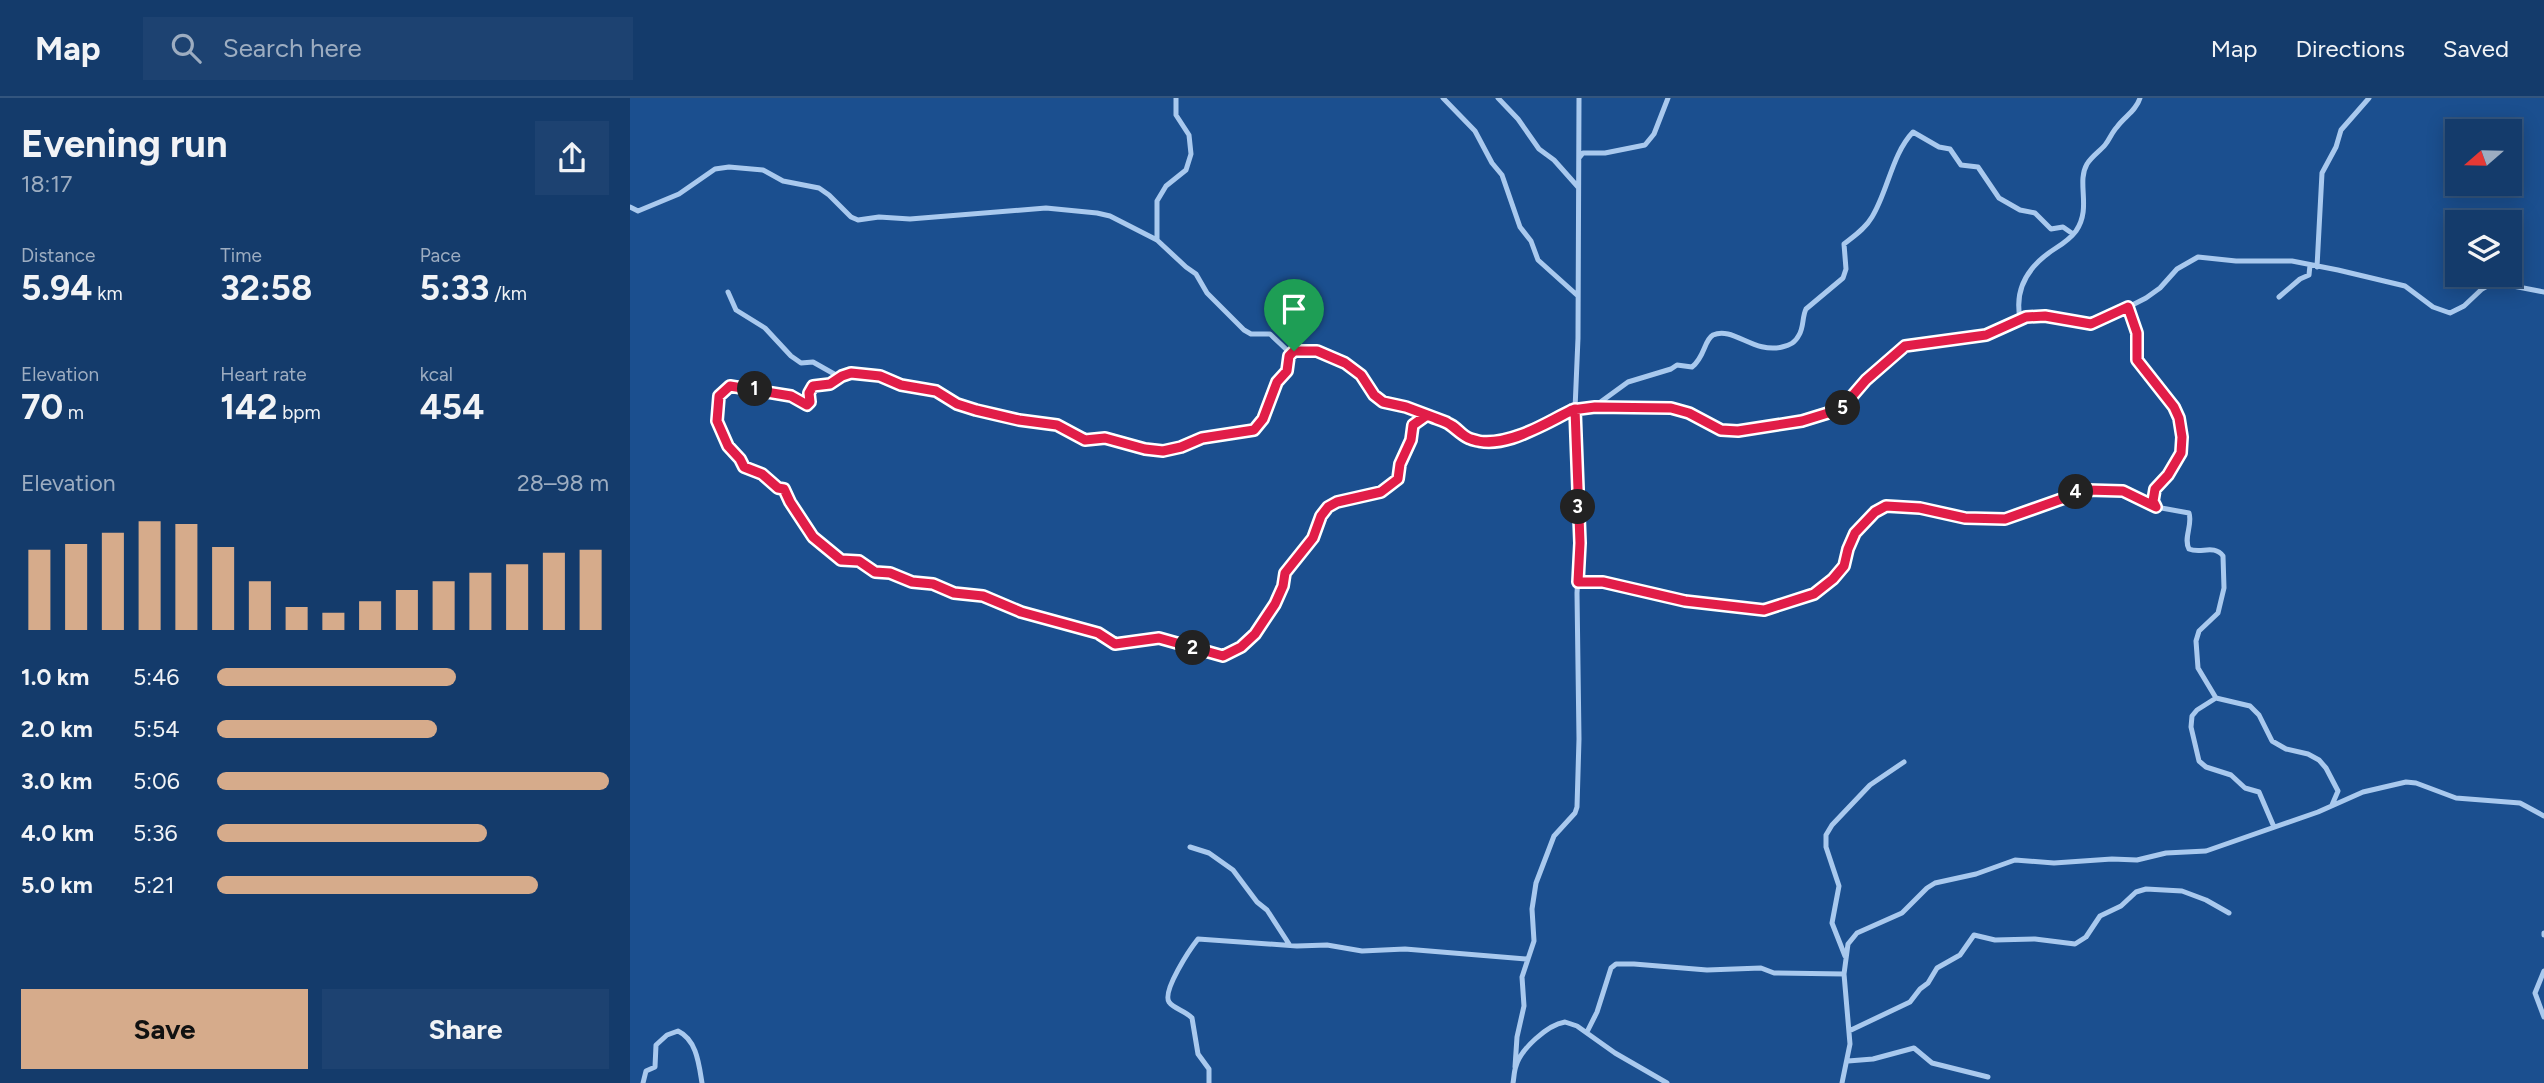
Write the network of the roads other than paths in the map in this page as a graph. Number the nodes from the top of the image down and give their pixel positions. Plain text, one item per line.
1 (1176, 98) edge
2 (1443, 98) edge
3 (1498, 98) edge
4 (1578, 98) edge
5 (1668, 98) edge
6 (2140, 98) edge
7 (2370, 98) edge
8 (1578, 158) junction
9 (1578, 187) junction
10 (630, 207) edge
11 (2073, 234) junction
12 (1157, 240) junction
13 (2309, 265) junction
14 (2317, 267) junction
15 (728, 292) dead end
16 (2544, 292) edge
17 (1578, 296) junction
18 (2279, 297) dead end
19 (2128, 307) junction
20 (2020, 318) junction
21 (1294, 351) junction
22 (842, 376) junction
23 (1595, 407) junction
24 (1575, 409) junction
25 (1427, 415) junction
26 (2156, 507) junction
27 (1578, 582) junction
28 (2216, 698) junction
29 (1904, 762) dead end
30 (2338, 791) junction
31 (2346, 799) junction
32 (2329, 807) junction
33 (2544, 816) edge
34 (2274, 827) junction
35 (1189, 846) dead end
36 (2229, 913) dead end
37 (1289, 945) junction
38 (1845, 956) junction
39 (1527, 959) junction
40 (2544, 971) edge
41 (1844, 974) junction
42 (2544, 1017) edge
43 (1849, 1031) junction
44 (1587, 1032) junction
45 (1848, 1061) junction
46 (1515, 1068) junction
47 (1988, 1077) dead end
48 (642, 1083) edge
49 (702, 1083) edge
50 (1209, 1083) edge
51 (1513, 1083) edge
52 (1667, 1083) edge
53 (1842, 1083) edge

1 - 12 street
2 - 17 street
3 - 9 street
4 - 8 street
5 - 8 street
6 - 11 street
7 - 14 street
8 - 9 street
9 - 17 street
10 - 12 street
11 - 20 street
11 - 23 street
12 - 21 street
13 - 14 street
13 - 18 street
13 - 19 street
14 - 16 street
15 - 22 street
17 - 24 street
19 - 20 street
19 - 26 street
20 - 23 street
21 - 22 street
21 - 25 street
22 - 25 street
23 - 24 street
24 - 25 street
24 - 27 street
26 - 27 street
26 - 28 street
27 - 39 street
28 - 30 street
28 - 34 street
29 - 38 street
30 - 31 street
30 - 32 street
31 - 32 street
31 - 33 street
32 - 34 street
34 - 38 street
35 - 37 street
36 - 43 street
37 - 39 street
37 - 50 street
38 - 41 street
39 - 46 street
40 - 42 street
41 - 43 street
41 - 44 street
43 - 45 street
44 - 46 street
44 - 52 street
45 - 47 street
45 - 53 street
46 - 51 street
48 - 49 street

